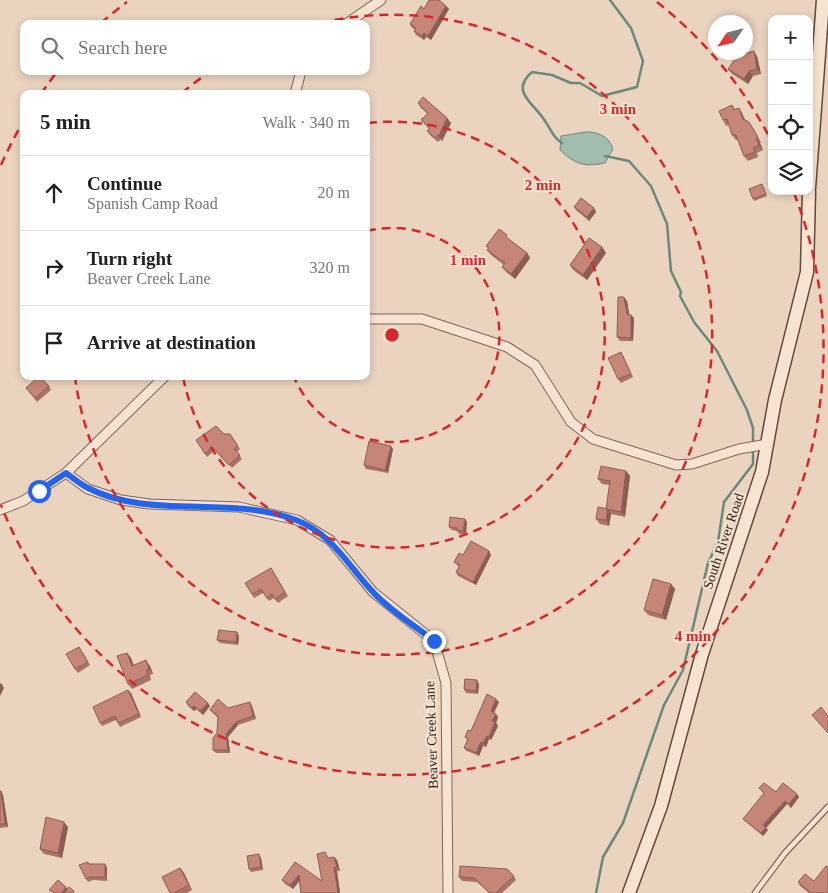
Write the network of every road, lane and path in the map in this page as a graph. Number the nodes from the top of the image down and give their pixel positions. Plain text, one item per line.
1 (381, 0) edge
2 (823, 0) edge
3 (352, 20) edge
4 (300, 75) edge
5 (296, 90) edge
6 (812, 150) edge
7 (809, 195) edge
8 (370, 319) edge
9 (161, 380) edge
10 (768, 444) junction
11 (66, 473) junction
12 (0, 510) edge
13 (828, 807) edge
14 (448, 893) edge
15 (629, 893) edge
16 (755, 893) edge

1 - 3 street
2 - 6 main road, South River Road
4 - 5 street
7 - 10 main road, South River Road
8 - 10 street
9 - 11 street
10 - 15 main road, South River Road
11 - 12 street
11 - 14 street, Beaver Creek Lane
13 - 16 lane

